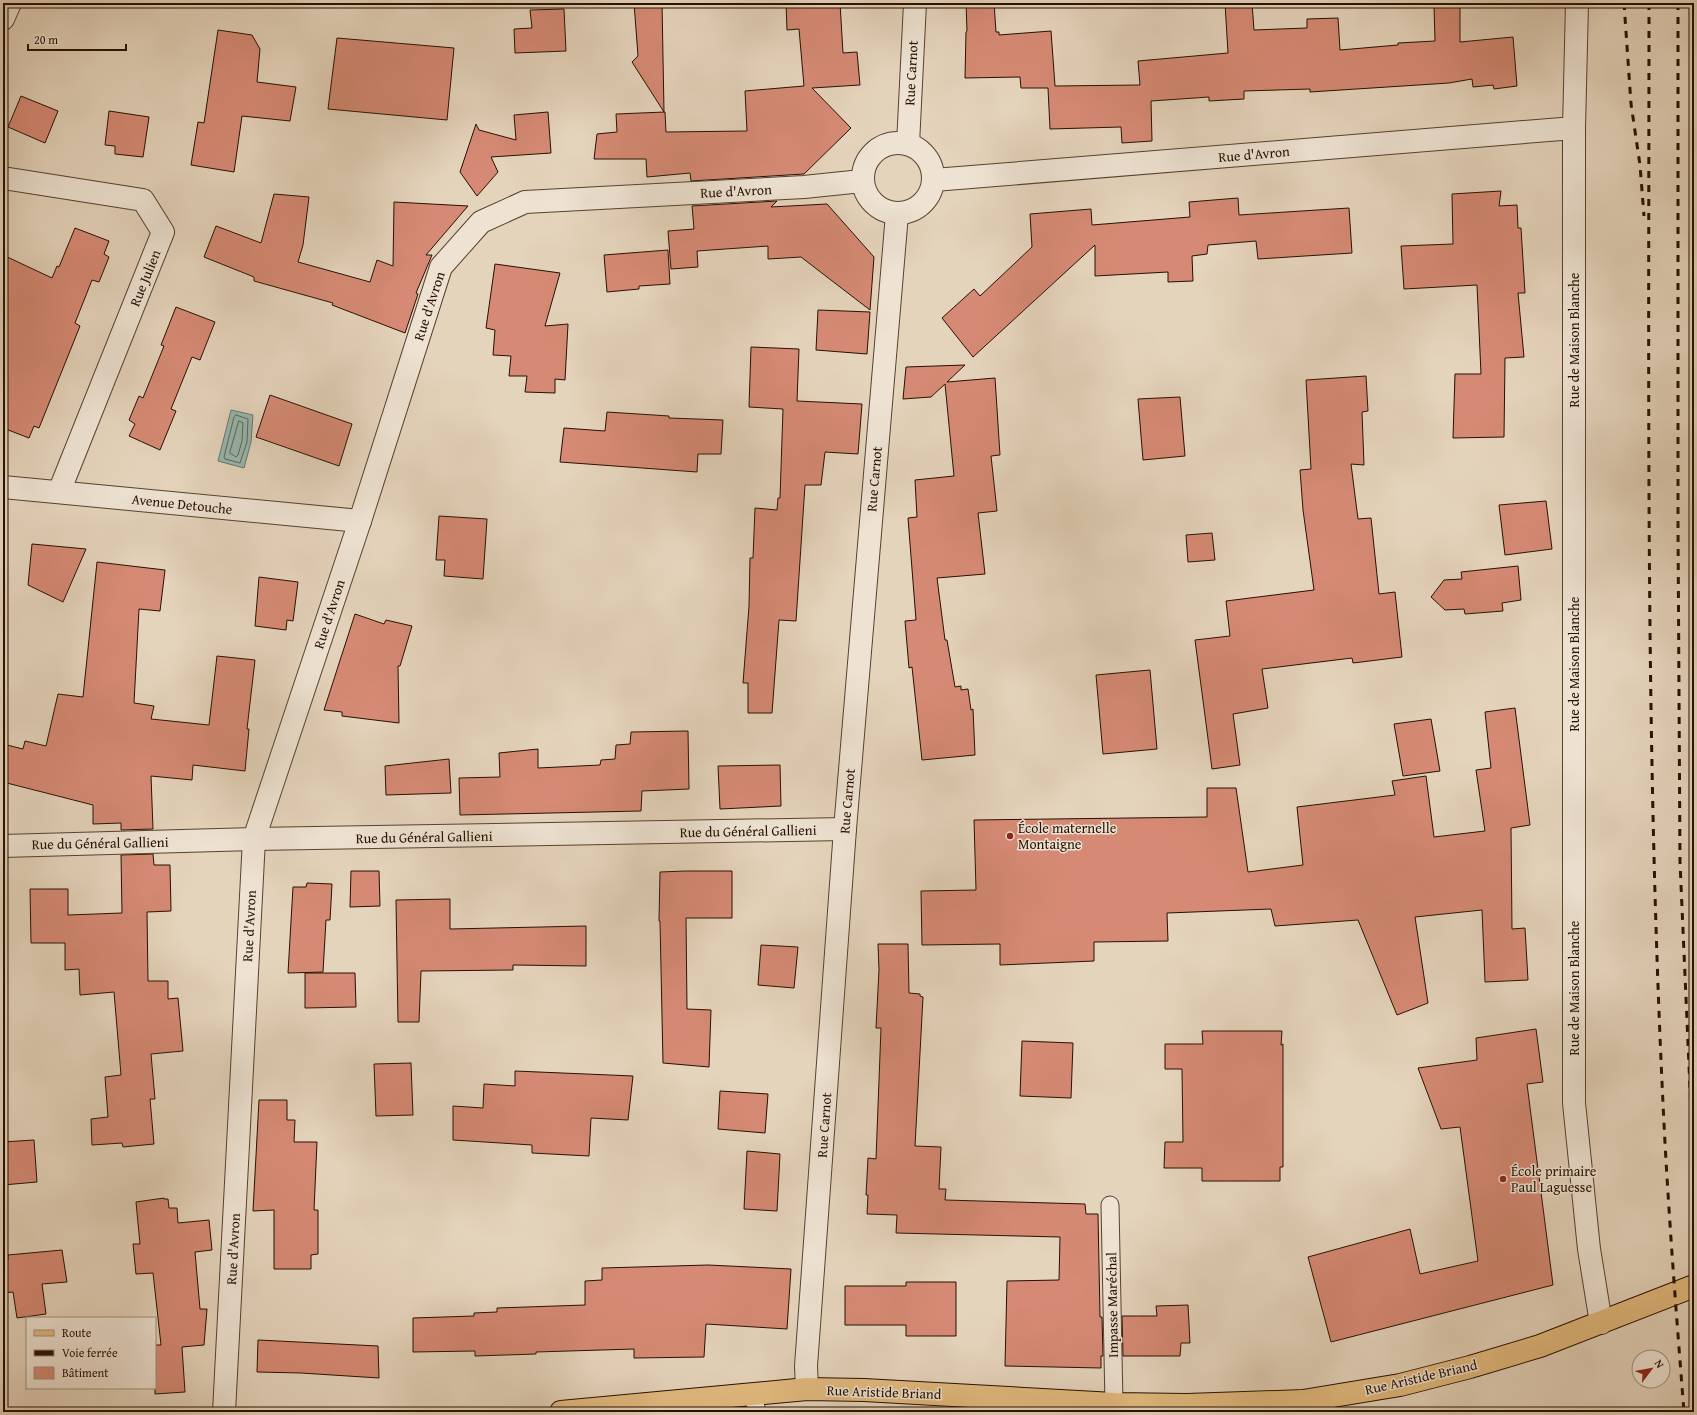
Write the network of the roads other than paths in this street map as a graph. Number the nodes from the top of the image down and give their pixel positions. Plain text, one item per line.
1 (10, 3) edge
2 (914, 3) edge
3 (1577, 3) edge
4 (3, 19) edge
5 (1574, 128) junction
6 (908, 144) junction
7 (3, 178) edge
8 (934, 180) junction
9 (862, 181) junction
10 (897, 214) junction
11 (3, 487) edge
12 (59, 492) junction
13 (360, 521) junction
14 (845, 829) junction
15 (254, 839) junction
16 (3, 846) edge
17 (1110, 1205) dead end
18 (1694, 1286) edge
19 (1601, 1323) junction
20 (807, 1389) junction
21 (755, 1403) edge
22 (1114, 1404) junction
23 (224, 1412) edge
24 (561, 1412) edge

1 - 4 street
2 - 6 street, Rue Carnot
3 - 5 street, Rue de Maison Blanche
5 - 8 street, Rue d'Avron
5 - 19 street, Rue de Maison Blanche
6 - 8 street
6 - 9 street
7 - 12 street, Rue Julien
8 - 10 street
9 - 10 street
9 - 13 street, Rue d'Avron
10 - 14 street, Rue Carnot
11 - 12 street, Avenue Detouche
12 - 13 street, Avenue Detouche
13 - 15 street, Rue d'Avron
14 - 15 street, Rue du Général Gallieni
14 - 20 street, Rue Carnot
15 - 16 street, Rue du Général Gallieni
15 - 23 street, Rue d'Avron
17 - 22 lane, Impasse Maréchal
18 - 19 main road, Rue Aristide Briand
19 - 22 main road, Rue Aristide Briand
20 - 21 main road, Rue Aristide Briand
20 - 22 main road, Rue Aristide Briand
21 - 24 main road, Rue Aristide Briand

